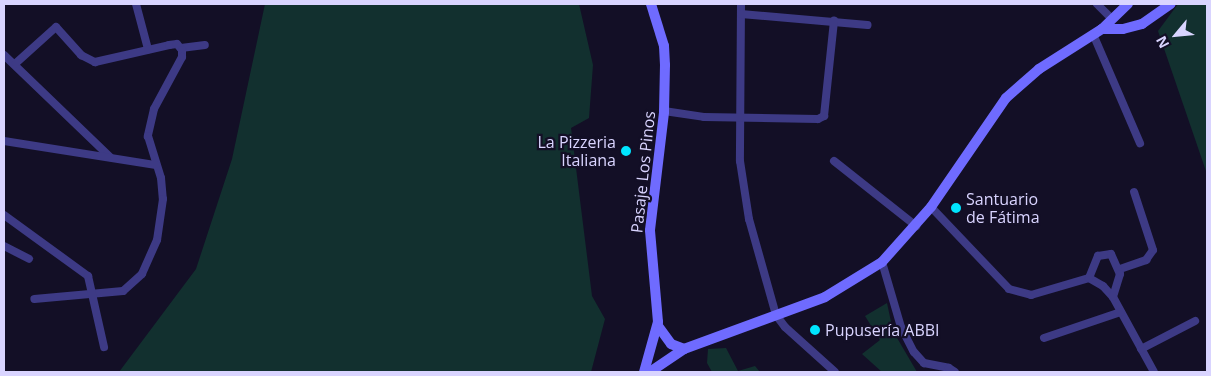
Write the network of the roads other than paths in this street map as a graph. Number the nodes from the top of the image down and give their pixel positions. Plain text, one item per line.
1 (136, 4) edge
2 (652, 4) edge
3 (741, 4) edge
4 (1097, 4) edge
5 (1128, 4) edge
6 (1171, 4) edge
7 (741, 14) junction
8 (1110, 18) junction
9 (834, 21) junction
10 (868, 25) dead end
11 (1098, 31) junction
12 (205, 46) dead end
13 (181, 48) junction
14 (148, 49) junction
15 (4, 55) edge
16 (16, 63) junction
17 (664, 111) junction
18 (740, 118) junction
19 (4, 141) edge
20 (1140, 143) dead end
21 (110, 157) junction
22 (834, 161) dead end
23 (156, 165) junction
24 (1134, 192) dead end
25 (931, 207) junction
26 (4, 215) edge
27 (916, 226) junction
28 (4, 246) edge
29 (29, 259) dead end
30 (882, 262) junction
31 (1120, 269) junction
32 (1089, 278) junction
33 (94, 295) junction
34 (1113, 297) junction
35 (34, 300) dead end
36 (1121, 312) junction
37 (776, 315) junction
38 (1195, 321) dead end
39 (658, 326) junction
40 (1044, 338) dead end
41 (104, 347) dead end
42 (684, 349) junction
43 (1141, 349) junction
44 (644, 372) edge
45 (650, 372) edge
46 (835, 372) edge
47 (955, 372) edge
48 (1154, 372) edge

1 - 14 street
2 - 17 main road, Pasaje Los Pinos
3 - 7 street
4 - 8 street
5 - 8 main road
6 - 11 main road
7 - 9 street
7 - 18 street
8 - 11 main road
9 - 10 street
9 - 18 street
11 - 20 street
11 - 25 main road
12 - 13 street
13 - 14 street
13 - 23 street
14 - 16 street
15 - 16 street
16 - 21 street
17 - 18 street
17 - 39 main road, Pasaje Los Pinos
18 - 37 street
19 - 21 street
21 - 23 street
22 - 27 street
23 - 33 street
24 - 31 street
25 - 27 main road
25 - 32 street
26 - 33 street
27 - 30 main road
28 - 29 street
30 - 37 main road
30 - 47 street
31 - 32 street
31 - 34 street
32 - 34 street
33 - 35 street
33 - 41 street
34 - 36 street
36 - 40 street
36 - 43 street
37 - 42 main road
37 - 46 street
38 - 43 street
39 - 42 main road
39 - 44 main road, Pasaje Los Pinos
42 - 45 main road
43 - 48 street

